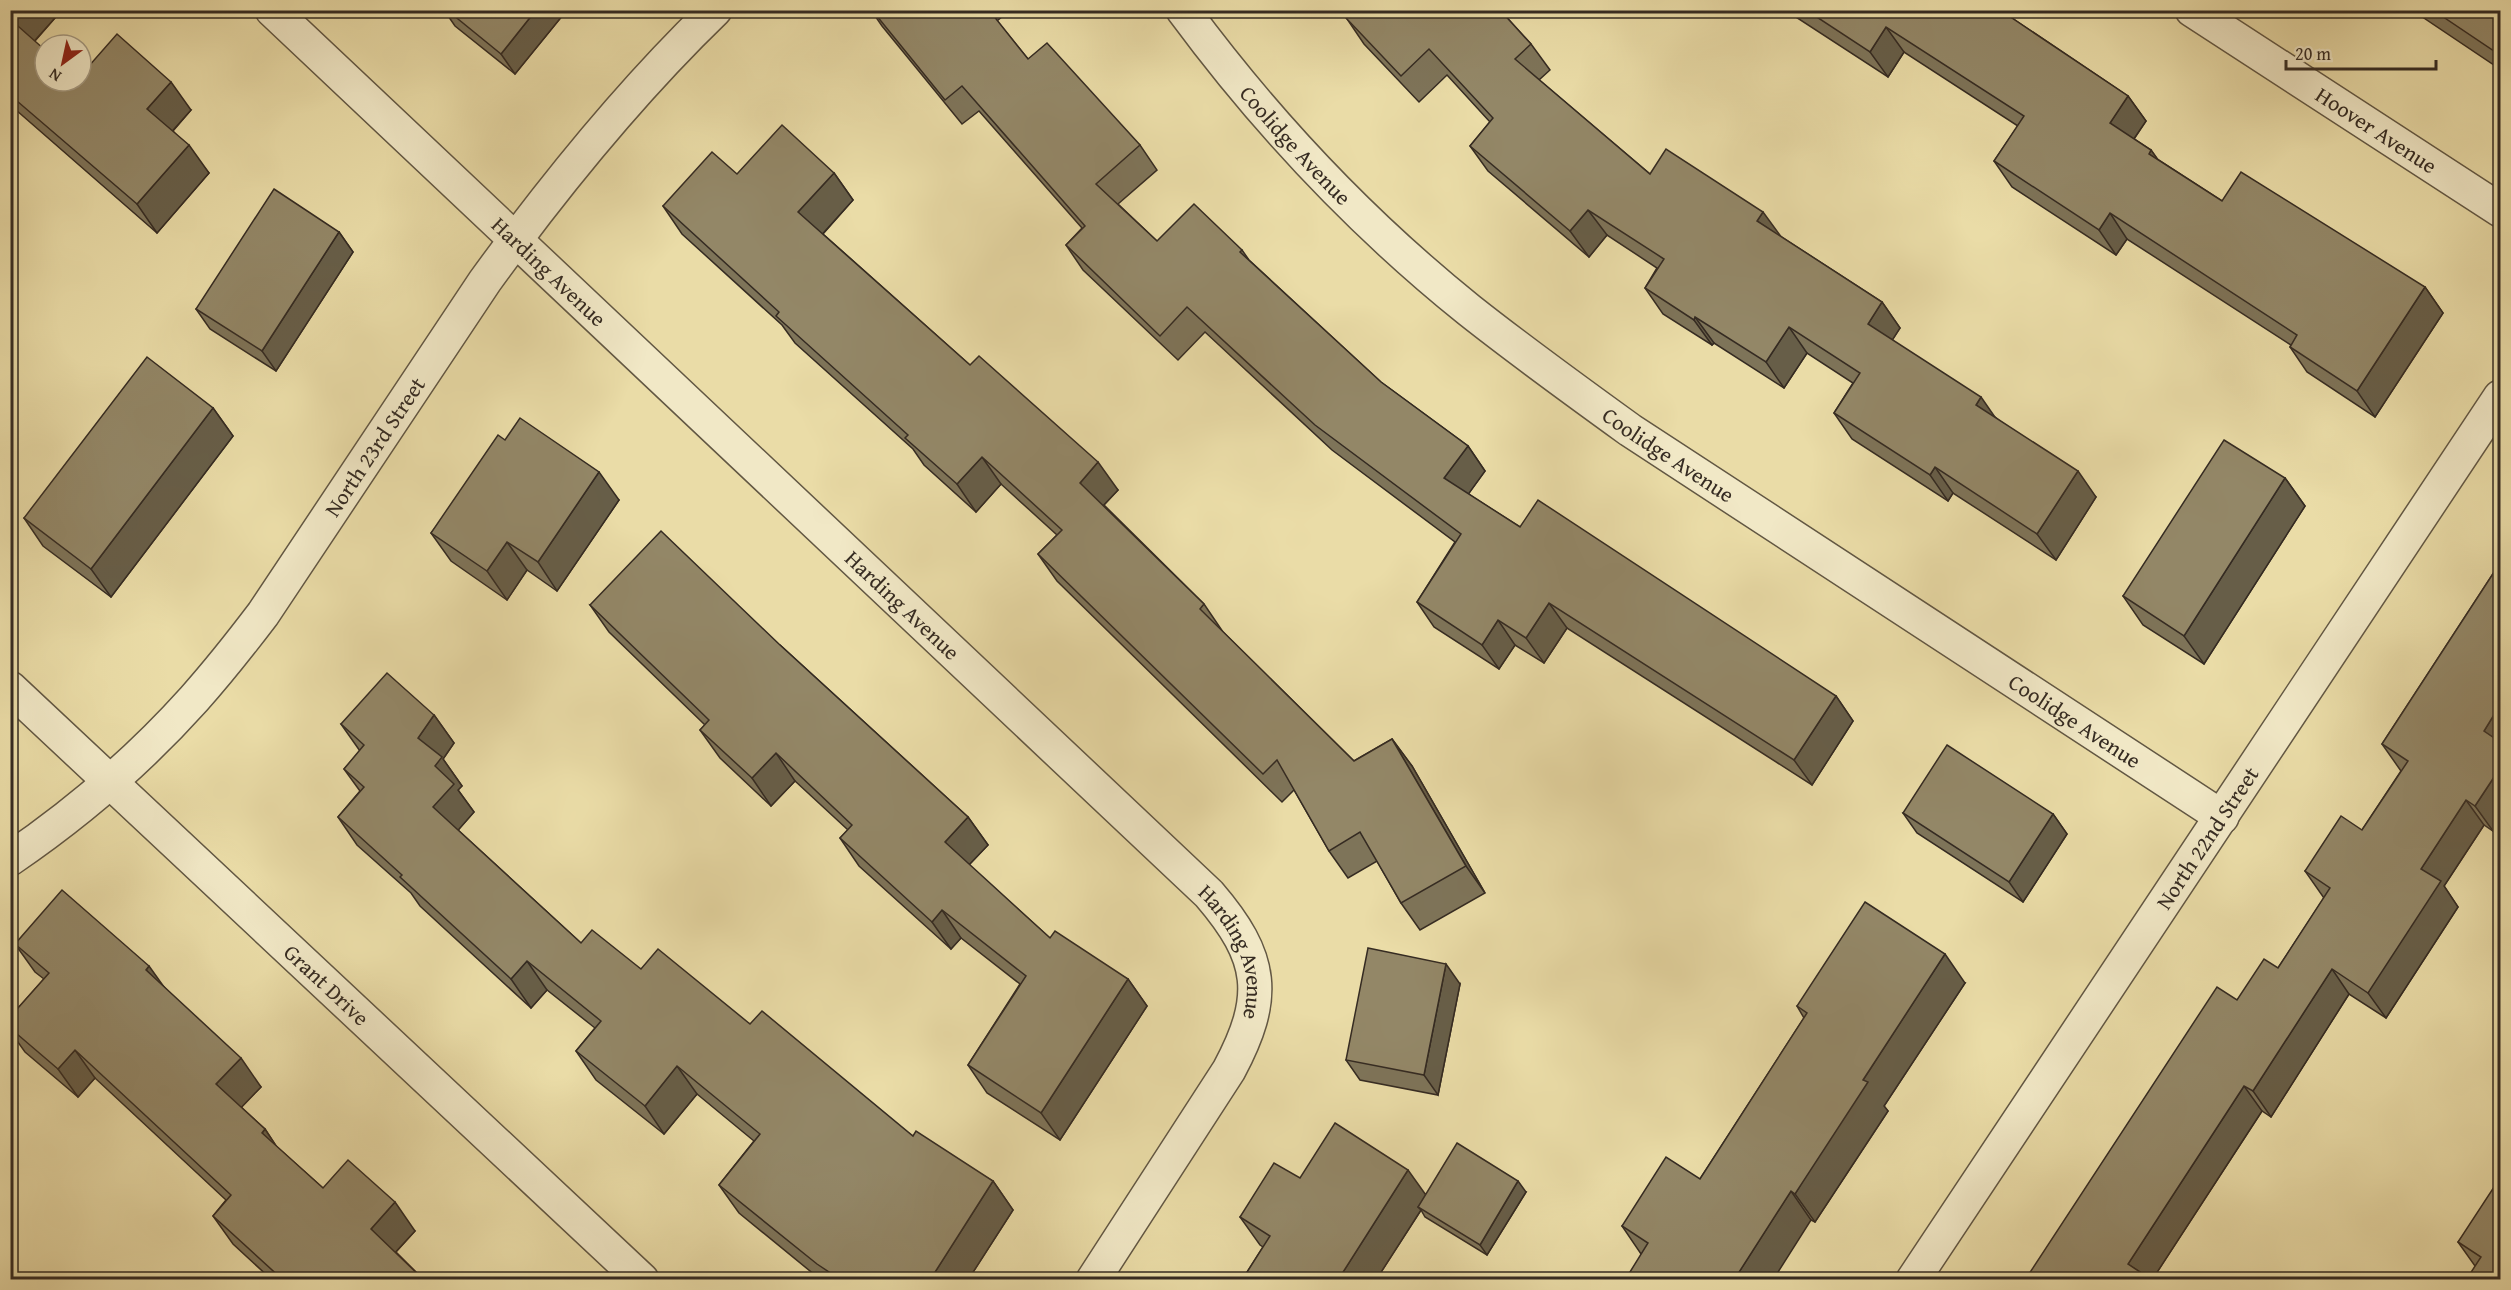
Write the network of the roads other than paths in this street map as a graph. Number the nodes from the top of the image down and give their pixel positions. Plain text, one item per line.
1 (272, 10) edge
2 (715, 10) edge
3 (1183, 10) edge
4 (2192, 10) edge
5 (2500, 210) edge
6 (515, 239) junction
7 (2500, 397) edge
8 (10, 688) edge
9 (110, 781) junction
10 (2222, 817) junction
11 (10, 859) edge
12 (642, 1280) edge
13 (1093, 1280) edge
14 (1913, 1280) edge

1 - 6 street, Harding Avenue
2 - 6 street, North 23rd Street
3 - 10 street, Coolidge Avenue
4 - 5 street, Hoover Avenue
6 - 9 street, North 23rd Street
6 - 13 street, Harding Avenue
7 - 10 street, North 22nd Street
8 - 9 street, Grant Drive
9 - 11 street, North 23rd Street
9 - 12 street, Grant Drive
10 - 14 street, North 22nd Street

